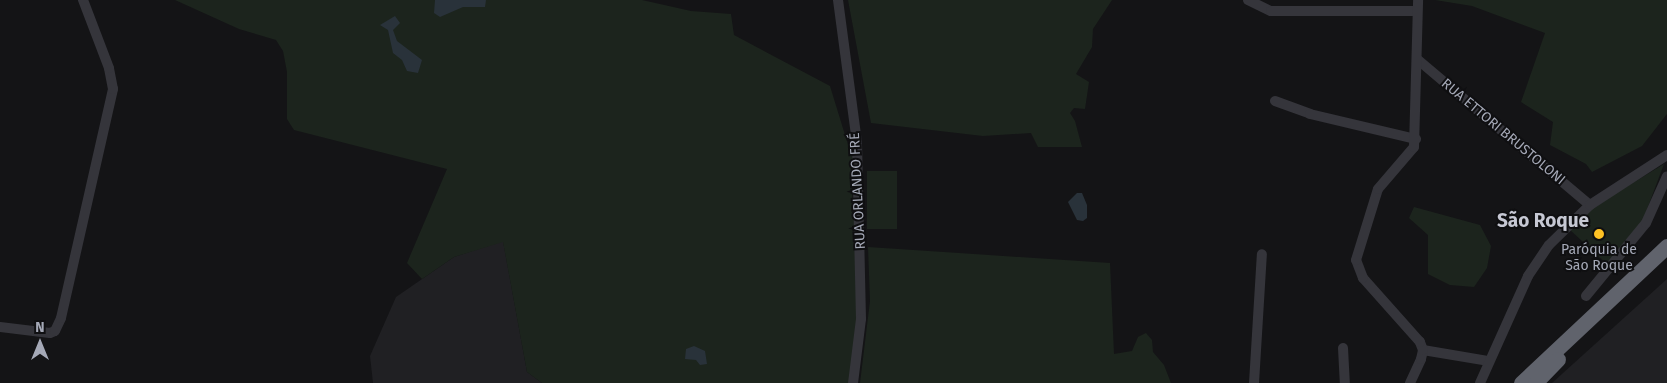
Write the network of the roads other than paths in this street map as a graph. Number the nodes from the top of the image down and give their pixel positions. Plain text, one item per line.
1 (83, 0) edge
2 (838, 0) edge
3 (1248, 0) edge
4 (1418, 0) edge
5 (1417, 11) junction
6 (1417, 59) junction
7 (1275, 101) dead end
8 (1416, 139) junction
9 (1667, 155) edge
10 (1667, 176) edge
11 (1590, 204) junction
12 (1667, 246) edge
13 (1262, 254) dead end
14 (1667, 259) edge
15 (1586, 296) dead end
16 (0, 327) edge
17 (1343, 348) dead end
18 (1423, 350) junction
19 (1489, 361) junction
20 (1535, 368) junction
21 (853, 383) edge
22 (1254, 383) edge
23 (1345, 383) edge
24 (1410, 383) edge
25 (1480, 383) edge
26 (1515, 383) edge
27 (1521, 383) edge
28 (1535, 383) edge

1 - 16 street
2 - 21 street, RUA ORLANDO FRÉ
3 - 5 street
4 - 5 street
5 - 6 street
6 - 8 street
6 - 11 street, RUA ETTORI BRUSTOLONI
7 - 8 street
8 - 18 street
9 - 11 street
10 - 15 street
11 - 19 street
12 - 20 highway
13 - 22 street
14 - 28 highway
17 - 23 street
18 - 19 street
18 - 24 street
19 - 25 street
20 - 26 highway
20 - 27 highway

